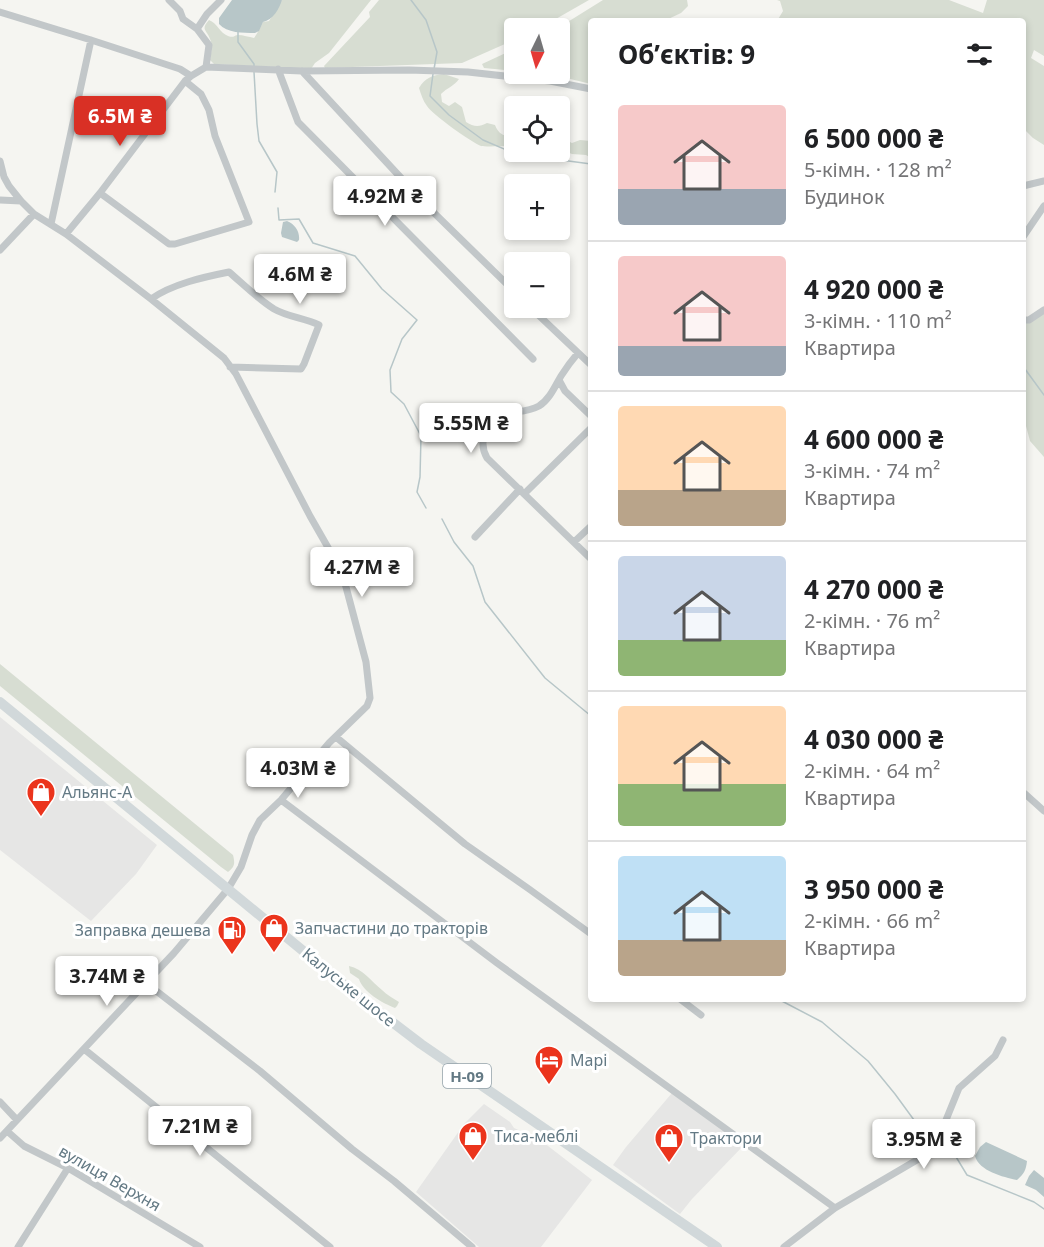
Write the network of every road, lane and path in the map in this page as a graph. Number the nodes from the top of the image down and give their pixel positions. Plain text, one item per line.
1 (169, 0) edge
2 (221, 0) edge
3 (0, 12) edge
4 (197, 29) junction
5 (91, 40) junction
6 (206, 67) junction
7 (278, 69) junction
8 (302, 71) junction
9 (188, 78) junction
10 (588, 88) edge
11 (0, 161) edge
12 (1044, 181) edge
13 (1026, 185) edge
14 (100, 193) junction
15 (0, 200) edge
16 (21, 201) junction
17 (1044, 206) edge
18 (34, 214) junction
19 (51, 224) junction
20 (1026, 233) edge
21 (66, 234) junction
22 (0, 250) edge
23 (504, 281) edge
24 (151, 299) junction
25 (1044, 310) edge
26 (541, 318) edge
27 (1026, 320) edge
28 (578, 353) junction
29 (533, 359) dead end
30 (588, 362) edge
31 (231, 367) junction
32 (559, 380) junction
33 (588, 413) edge
34 (588, 431) edge
35 (522, 491) junction
36 (588, 529) edge
37 (475, 537) dead end
38 (574, 542) junction
39 (588, 556) edge
40 (0, 702) edge
41 (336, 737) junction
42 (1026, 795) edge
43 (281, 800) junction
44 (1044, 811) edge
45 (228, 889) junction
46 (588, 932) edge
47 (146, 983) junction
48 (684, 1002) edge
49 (701, 1015) dead end
50 (1003, 1040) dead end
51 (84, 1049) junction
52 (0, 1102) edge
53 (17, 1120) junction
54 (7, 1131) junction
55 (0, 1138) edge
56 (68, 1168) junction
57 (835, 1208) junction
58 (18, 1247) edge
59 (201, 1247) edge
60 (330, 1247) edge
61 (472, 1247) edge
62 (717, 1247) edge
63 (784, 1247) edge

1 - 4 street
2 - 4 street
3 - 5 street
4 - 6 street
5 - 9 street
5 - 19 street
6 - 7 street
6 - 9 street
7 - 8 street
7 - 29 street
8 - 10 street
8 - 23 street
9 - 14 street
9 - 14 street
11 - 16 street
12 - 13 street
14 - 21 street
15 - 16 street
16 - 18 street
17 - 20 street
18 - 19 street
18 - 22 street
19 - 21 street
21 - 24 street
24 - 31 street
24 - 31 street
25 - 27 street
26 - 28 street
28 - 30 street
28 - 32 street
31 - 41 street
32 - 33 street
32 - 35 street
34 - 35 street
35 - 37 street
35 - 38 street
36 - 38 street
38 - 39 street
40 - 45 main road, Калуське шосе / Н-09
41 - 43 street
41 - 46 street
42 - 44 street
43 - 45 street
43 - 57 street
45 - 47 street
45 - 62 main road, Калуське шосе / Н-09
47 - 51 street
47 - 61 street
48 - 49 street
50 - 57 street
51 - 53 street
51 - 60 street
52 - 53 street
53 - 54 street
54 - 55 street
54 - 56 street, вулиця Верхня
56 - 58 street
56 - 59 street, вулиця Верхня
57 - 63 street

